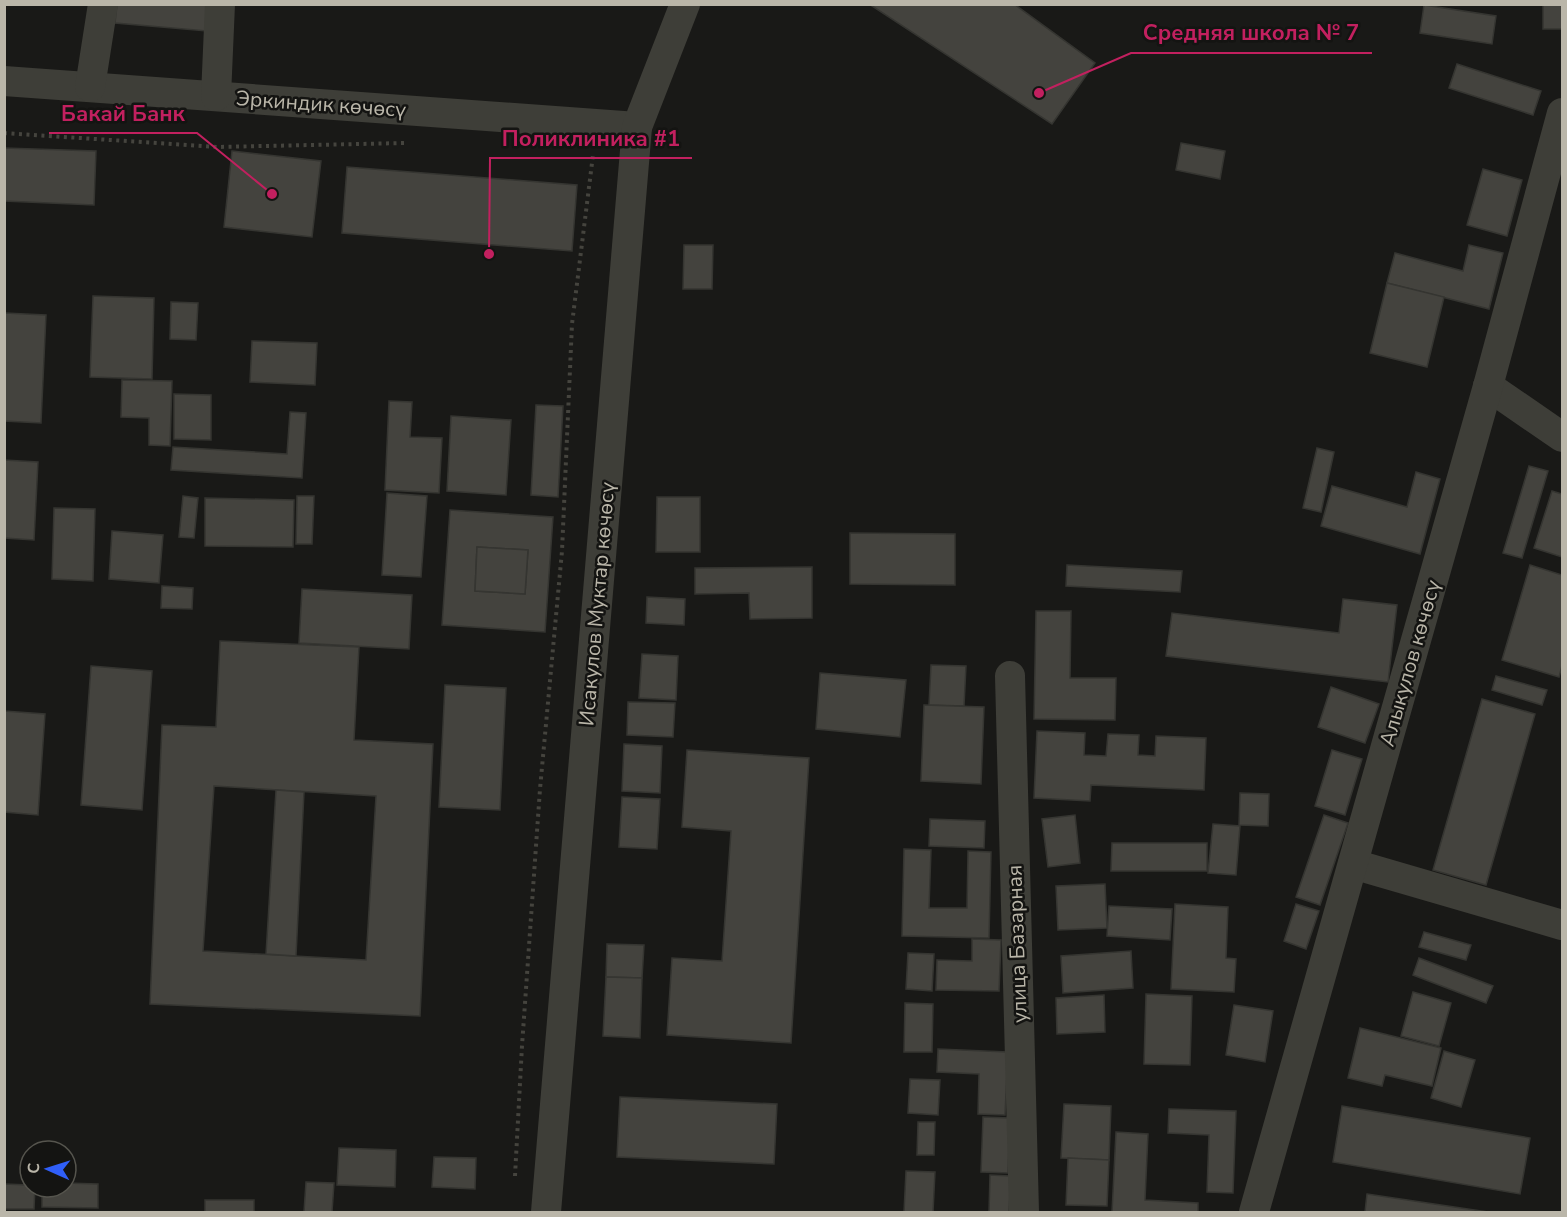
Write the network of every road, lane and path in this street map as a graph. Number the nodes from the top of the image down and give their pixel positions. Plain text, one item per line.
1 (103, 4) edge
2 (220, 4) edge
3 (686, 4) edge
4 (4, 81) edge
5 (90, 87) junction
6 (216, 96) junction
7 (1563, 112) edge
8 (637, 127) junction
9 (4, 133) edge
10 (416, 143) dead end
11 (593, 152) dead end
12 (1488, 386) junction
13 (1563, 437) edge
14 (1010, 676) dead end
15 (1353, 864) junction
16 (1563, 925) edge
17 (515, 1177) dead end
18 (546, 1212) edge
19 (1024, 1212) edge
20 (1254, 1212) edge

1 - 5 street
2 - 6 street
3 - 8 street, Исакулов Муктар көчөсү
4 - 5 street, Эркиндик көчөсү
5 - 6 street, Эркиндик көчөсү
6 - 8 street, Эркиндик көчөсү
7 - 12 street, Алыкулов көчөсү
8 - 18 street, Исакулов Муктар көчөсү
9 - 10 path
11 - 17 path
12 - 13 street
12 - 15 street, Алыкулов көчөсү
14 - 19 street, улица Базарная
15 - 16 street
15 - 20 street, Алыкулов көчөсү

